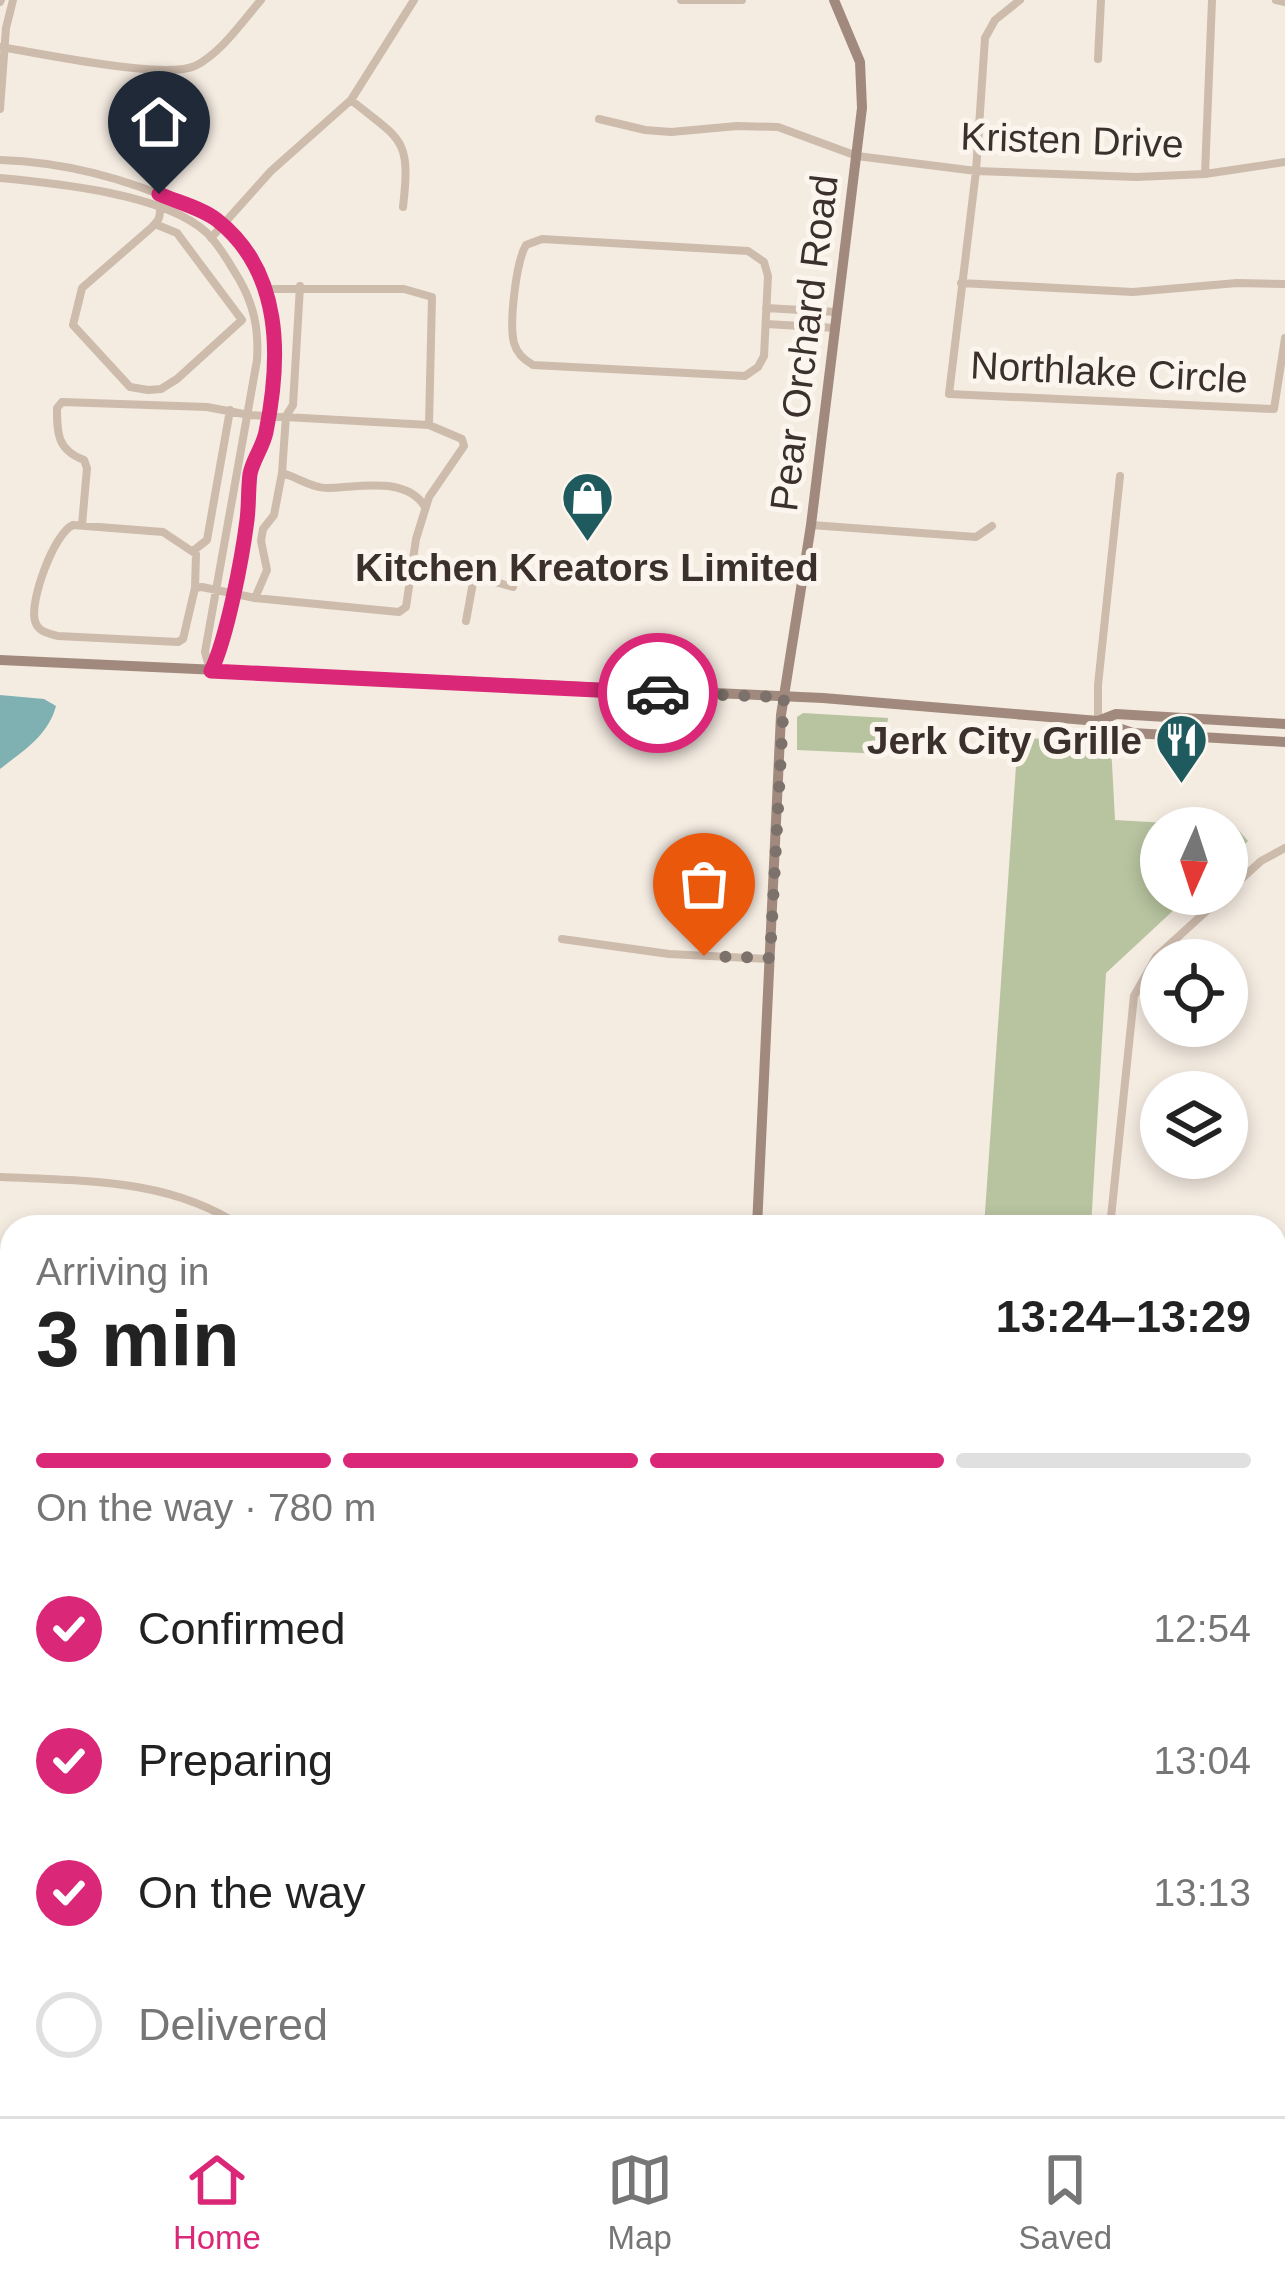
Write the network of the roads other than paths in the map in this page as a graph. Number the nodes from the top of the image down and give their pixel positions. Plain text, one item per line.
1 (261, 0) edge
2 (414, 0) edge
3 (681, 0) edge
4 (742, 0) edge
5 (834, 0) edge
6 (1020, 0) edge
7 (1101, 0) edge
8 (1212, 0) edge
9 (5, 3) edge
10 (2, 47) edge
11 (1098, 59) dead end
12 (351, 100) junction
13 (0, 109) edge
14 (599, 118) dead end
15 (857, 156) junction
16 (0, 160) edge
17 (1285, 163) edge
18 (976, 171) junction
19 (1205, 174) junction
20 (0, 178) edge
21 (403, 207) dead end
22 (160, 210) junction
23 (155, 224) junction
24 (222, 226) junction
25 (211, 238) junction
26 (962, 283) junction
27 (1285, 284) edge
28 (300, 286) junction
29 (264, 289) junction
30 (766, 308) junction
31 (838, 313) junction
32 (273, 314) junction
33 (255, 317) junction
34 (766, 324) junction
35 (836, 328) junction
36 (1285, 338) edge
37 (230, 410) junction
38 (248, 415) junction
39 (269, 416) junction
40 (286, 416) junction
41 (429, 425) junction
42 (282, 473) junction
43 (1120, 476) dead end
44 (425, 508) junction
45 (811, 524) junction
46 (82, 525) junction
47 (992, 526) dead end
48 (193, 551) junction
49 (413, 559) junction
50 (474, 577) junction
51 (513, 586) dead end
52 (195, 588) junction
53 (216, 592) junction
54 (232, 593) junction
55 (255, 598) junction
56 (466, 621) dead end
57 (0, 660) edge
58 (211, 671) junction
59 (784, 697) junction
60 (1098, 722) junction
61 (1285, 724) edge
62 (1266, 741) junction
63 (1285, 742) edge
64 (1285, 752) edge
65 (1285, 848) edge
66 (1248, 873) edge
67 (1202, 915) edge
68 (562, 939) dead end
69 (770, 958) junction
70 (0, 1177) edge
71 (220, 1215) edge
72 (758, 1215) edge
73 (1111, 1215) edge

1 - 10 street
2 - 12 street
3 - 4 street
5 - 15 main road, Pear Orchard Road
6 - 18 street, Northlake Circle
7 - 11 street
8 - 19 street
9 - 10 street
10 - 13 street
12 - 21 street
12 - 24 street
14 - 15 street, Kristen Drive
15 - 18 street, Kristen Drive
15 - 31 main road, Pear Orchard Road
16 - 24 street
17 - 19 street, Kristen Drive
18 - 19 street, Kristen Drive
18 - 26 street, Northlake Circle
20 - 22 street
22 - 23 street
22 - 25 street
23 - 23 street
24 - 25 street
24 - 29 street
25 - 33 street
26 - 27 street
26 - 36 street, Northlake Circle
28 - 29 street
28 - 40 street
28 - 41 street
29 - 32 street
30 - 31 street
30 - 34 street
30 - 34 street
31 - 35 main road, Pear Orchard Road
32 - 33 street
32 - 39 street
33 - 38 street
34 - 35 street
35 - 45 main road, Pear Orchard Road
37 - 38 street
37 - 46 street
37 - 48 street
38 - 39 street
38 - 53 street
39 - 40 street
39 - 54 street
40 - 41 street
40 - 42 street
41 - 44 street
42 - 44 street
42 - 55 street
43 - 60 street
44 - 49 street
45 - 47 street
45 - 59 main road, Pear Orchard Road
46 - 48 street
46 - 52 street
48 - 52 street
49 - 50 street
49 - 55 street
50 - 51 street
50 - 56 street
52 - 53 street
53 - 54 street
53 - 58 street
54 - 55 street
54 - 58 street
57 - 58 main road
58 - 59 main road
59 - 60 main road
59 - 69 main road, Pear Orchard Road
60 - 61 main road
60 - 62 main road
62 - 63 main road
62 - 64 street
65 - 66 street
67 - 73 street
68 - 69 street
69 - 72 main road, Pear Orchard Road
70 - 71 street

